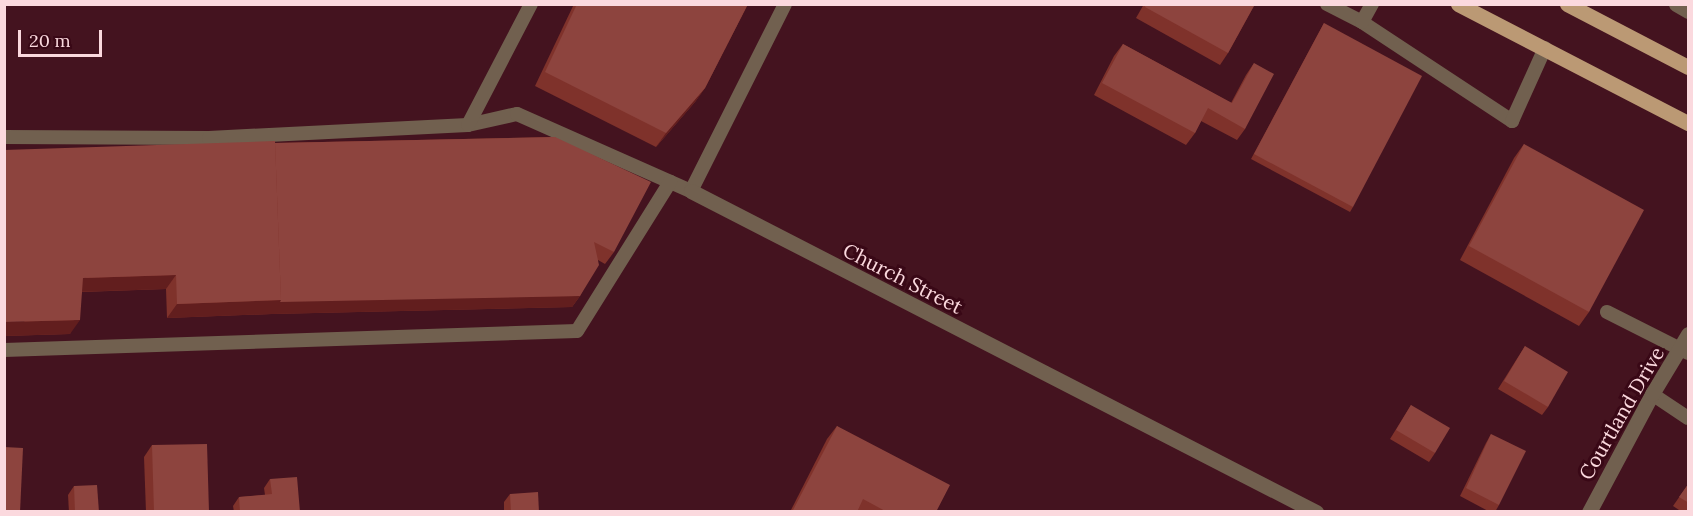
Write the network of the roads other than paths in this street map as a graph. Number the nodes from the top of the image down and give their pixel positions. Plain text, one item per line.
1 (531, 4) edge
2 (785, 4) edge
3 (1327, 4) edge
4 (1372, 4) edge
5 (1567, 4) edge
6 (1676, 4) edge
7 (1459, 5) edge
8 (1689, 11) edge
9 (1362, 22) junction
10 (1545, 48) junction
11 (1689, 67) edge
12 (1689, 123) edge
13 (468, 124) junction
14 (4, 137) edge
15 (670, 182) junction
16 (691, 191) junction
17 (1607, 312) dead end
18 (1689, 334) edge
19 (4, 350) edge
20 (1685, 351) edge
21 (1652, 394) junction
22 (1689, 418) edge
23 (1311, 511) edge
24 (1589, 512) edge

1 - 13 lane
2 - 16 lane
3 - 9 lane
4 - 9 lane
5 - 11 main road
6 - 8 street
7 - 10 main road
9 - 10 lane
10 - 12 main road
13 - 14 lane, Church Street
13 - 15 lane, Church Street
15 - 16 lane, Church Street
15 - 19 lane
16 - 23 street, Church Street
17 - 20 lane
18 - 20 street, Courtland Drive
20 - 21 street, Courtland Drive
21 - 22 lane
21 - 24 street, Courtland Drive

